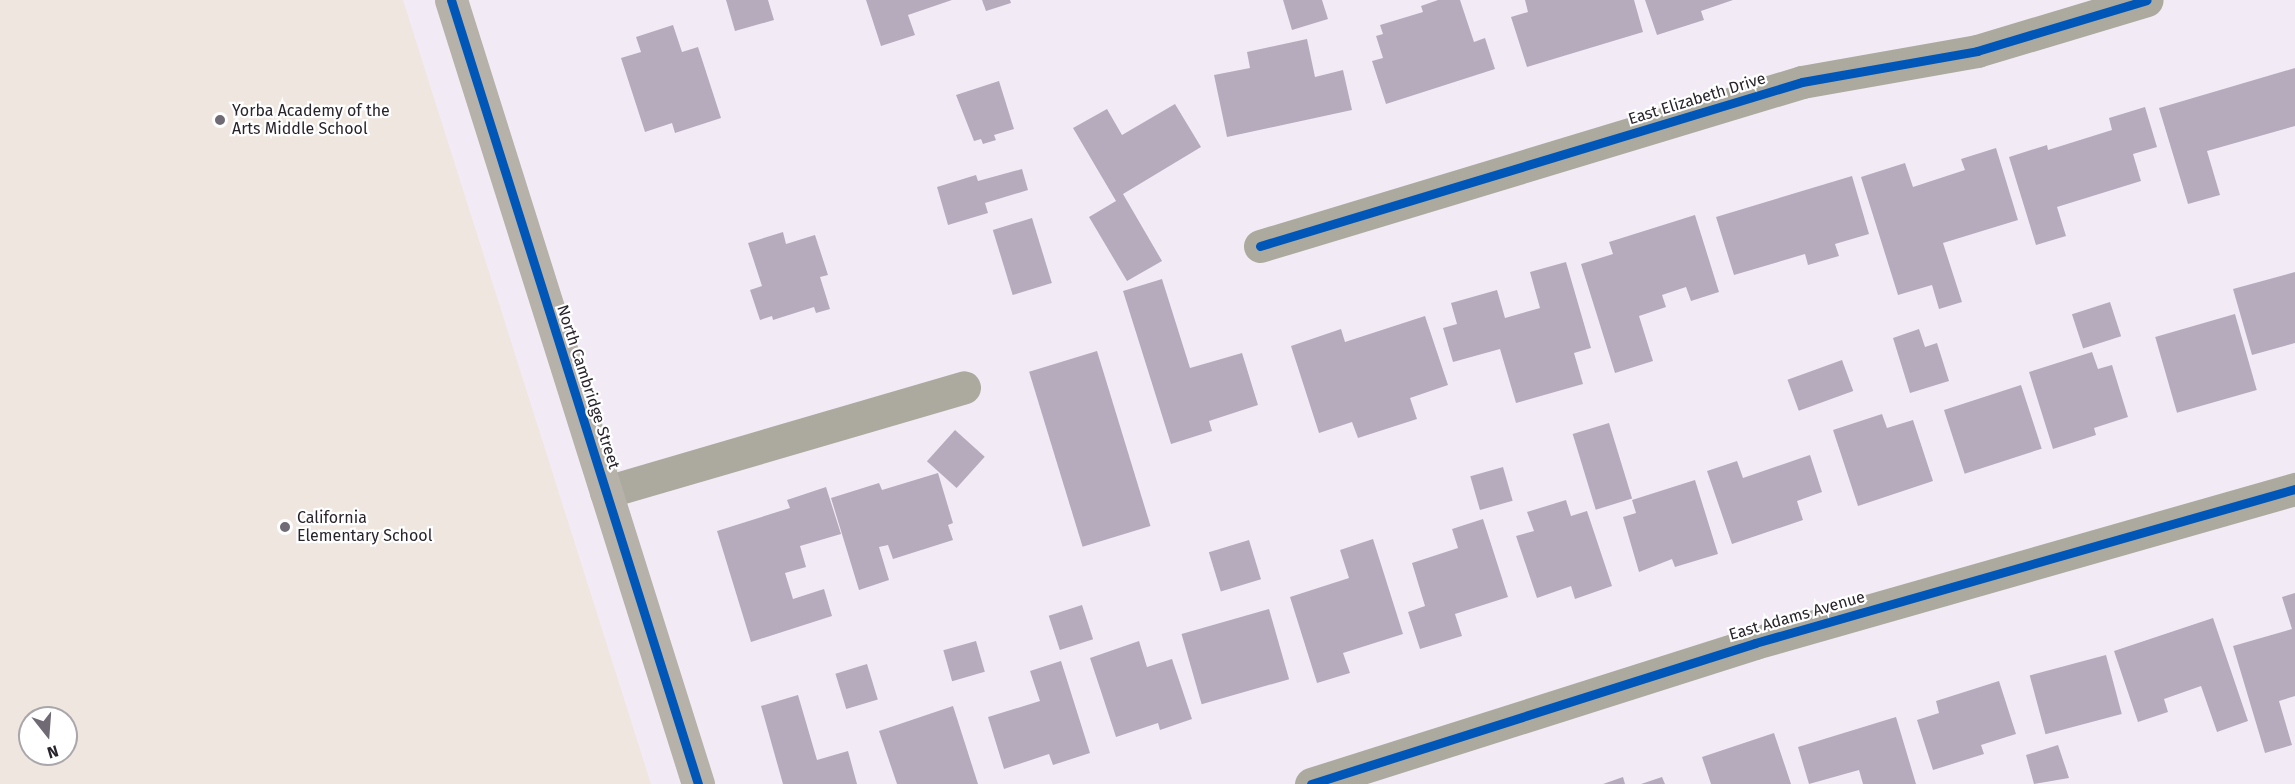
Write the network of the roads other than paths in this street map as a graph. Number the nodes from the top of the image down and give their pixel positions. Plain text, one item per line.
1 (451, 0) edge
2 (2147, 0) edge
3 (2069, 12) edge
4 (1260, 246) dead end
5 (964, 387) dead end
6 (2295, 489) edge
7 (606, 492) junction
8 (698, 784) edge
9 (1311, 784) edge

1 - 7 street, North Cambridge Street
2 - 3 street, East Elizabeth Drive
3 - 4 street, East Elizabeth Drive
5 - 7 street
6 - 9 street, East Adams Avenue
7 - 8 street, North Cambridge Street

